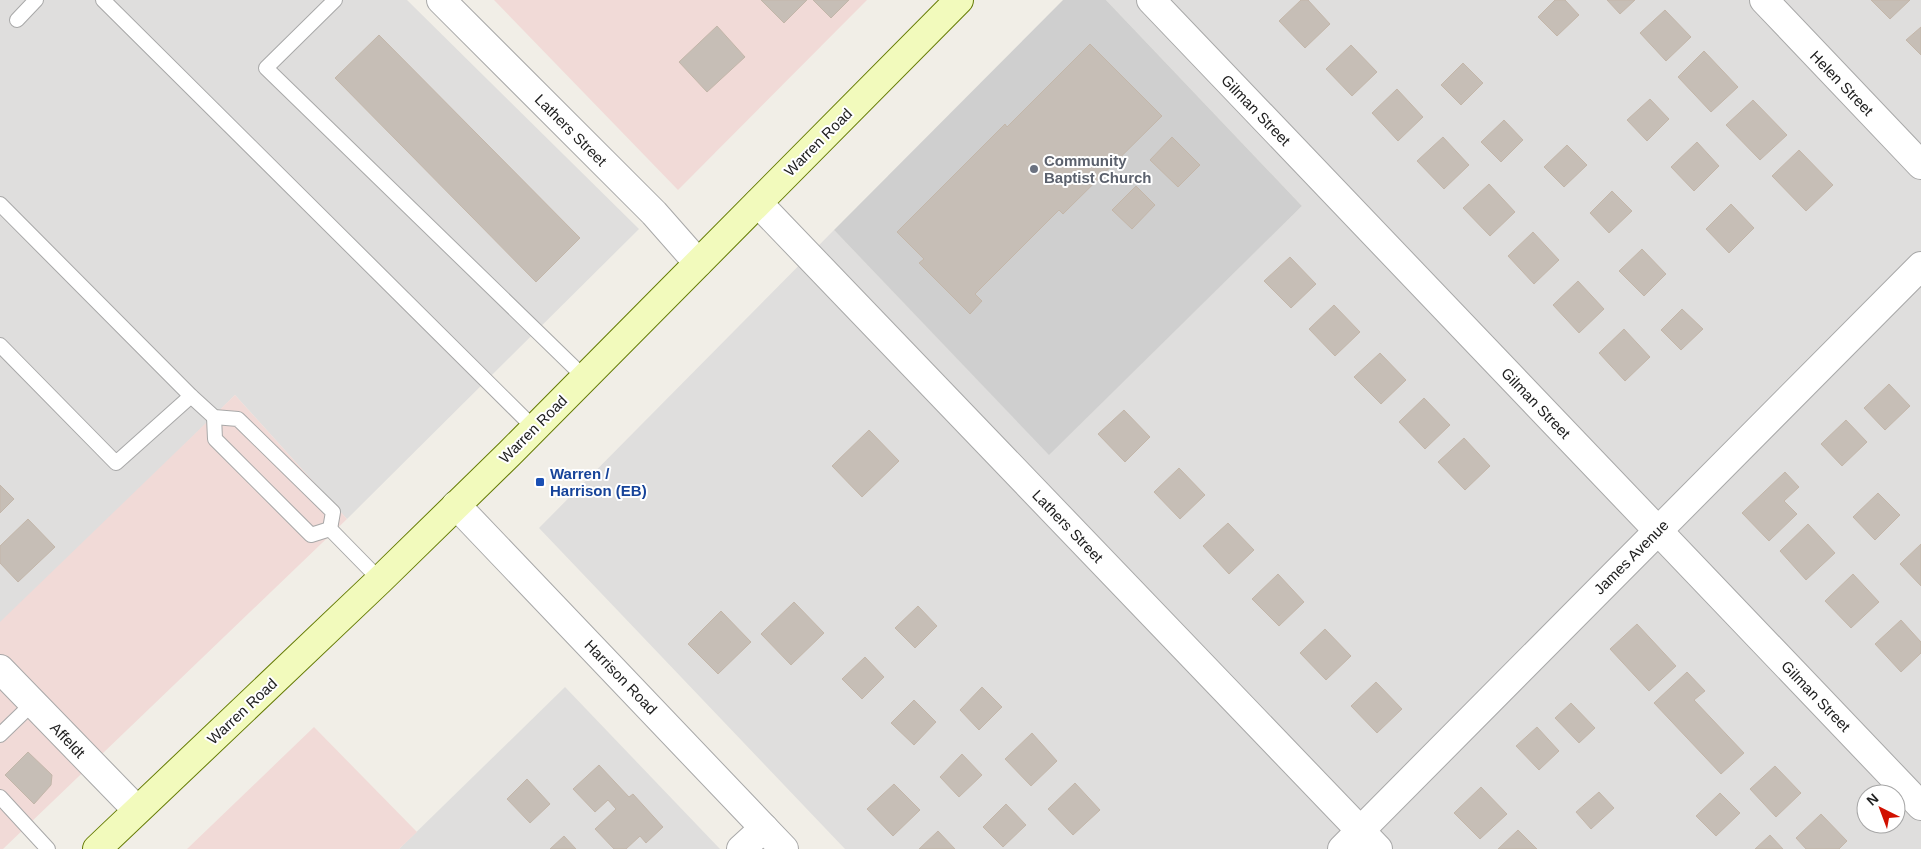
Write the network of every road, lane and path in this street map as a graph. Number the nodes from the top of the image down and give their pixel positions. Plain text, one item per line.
1 (36, 0) edge
2 (103, 0) edge
3 (335, 0) edge
4 (441, 0) edge
5 (959, 0) edge
6 (1151, 0) edge
7 (1764, 0) edge
8 (17, 20) dead end
9 (1921, 165) edge
10 (758, 203) junction
11 (0, 204) edge
12 (698, 263) junction
13 (1921, 266) edge
14 (0, 345) edge
15 (584, 377) junction
16 (191, 396) junction
17 (214, 417) junction
18 (534, 428) junction
19 (456, 505) junction
20 (1658, 529) junction
21 (330, 530) junction
22 (380, 580) junction
23 (0, 669) edge
24 (33, 703) junction
25 (0, 735) edge
26 (0, 796) edge
27 (1921, 806) edge
28 (136, 810) junction
29 (764, 828) junction
30 (1360, 843) edge
31 (48, 849) edge
32 (97, 849) edge
33 (742, 849) edge
34 (784, 849) edge

1 - 8 lane
2 - 18 lane
3 - 15 lane
4 - 12 street, Lathers Street
5 - 10 main road, Warren Road
6 - 20 street, Gilman Street
7 - 9 street, Helen Street
10 - 12 main road, Warren Road
10 - 30 street, Lathers Street
11 - 16 lane
12 - 15 main road, Warren Road
13 - 20 street, James Avenue
14 - 16 lane
15 - 18 main road, Warren Road
16 - 17 lane
17 - 21 lane
17 - 21 lane
18 - 19 main road, Warren Road
19 - 22 main road, Warren Road
19 - 29 street, Harrison Road
20 - 27 street, Gilman Street
20 - 30 street, James Avenue
21 - 22 lane
22 - 28 main road, Warren Road
23 - 24 street, Affeldt
24 - 25 lane
24 - 28 street, Affeldt
26 - 31 lane
28 - 32 main road, Warren Road
29 - 33 street
29 - 34 street, Harrison Road

